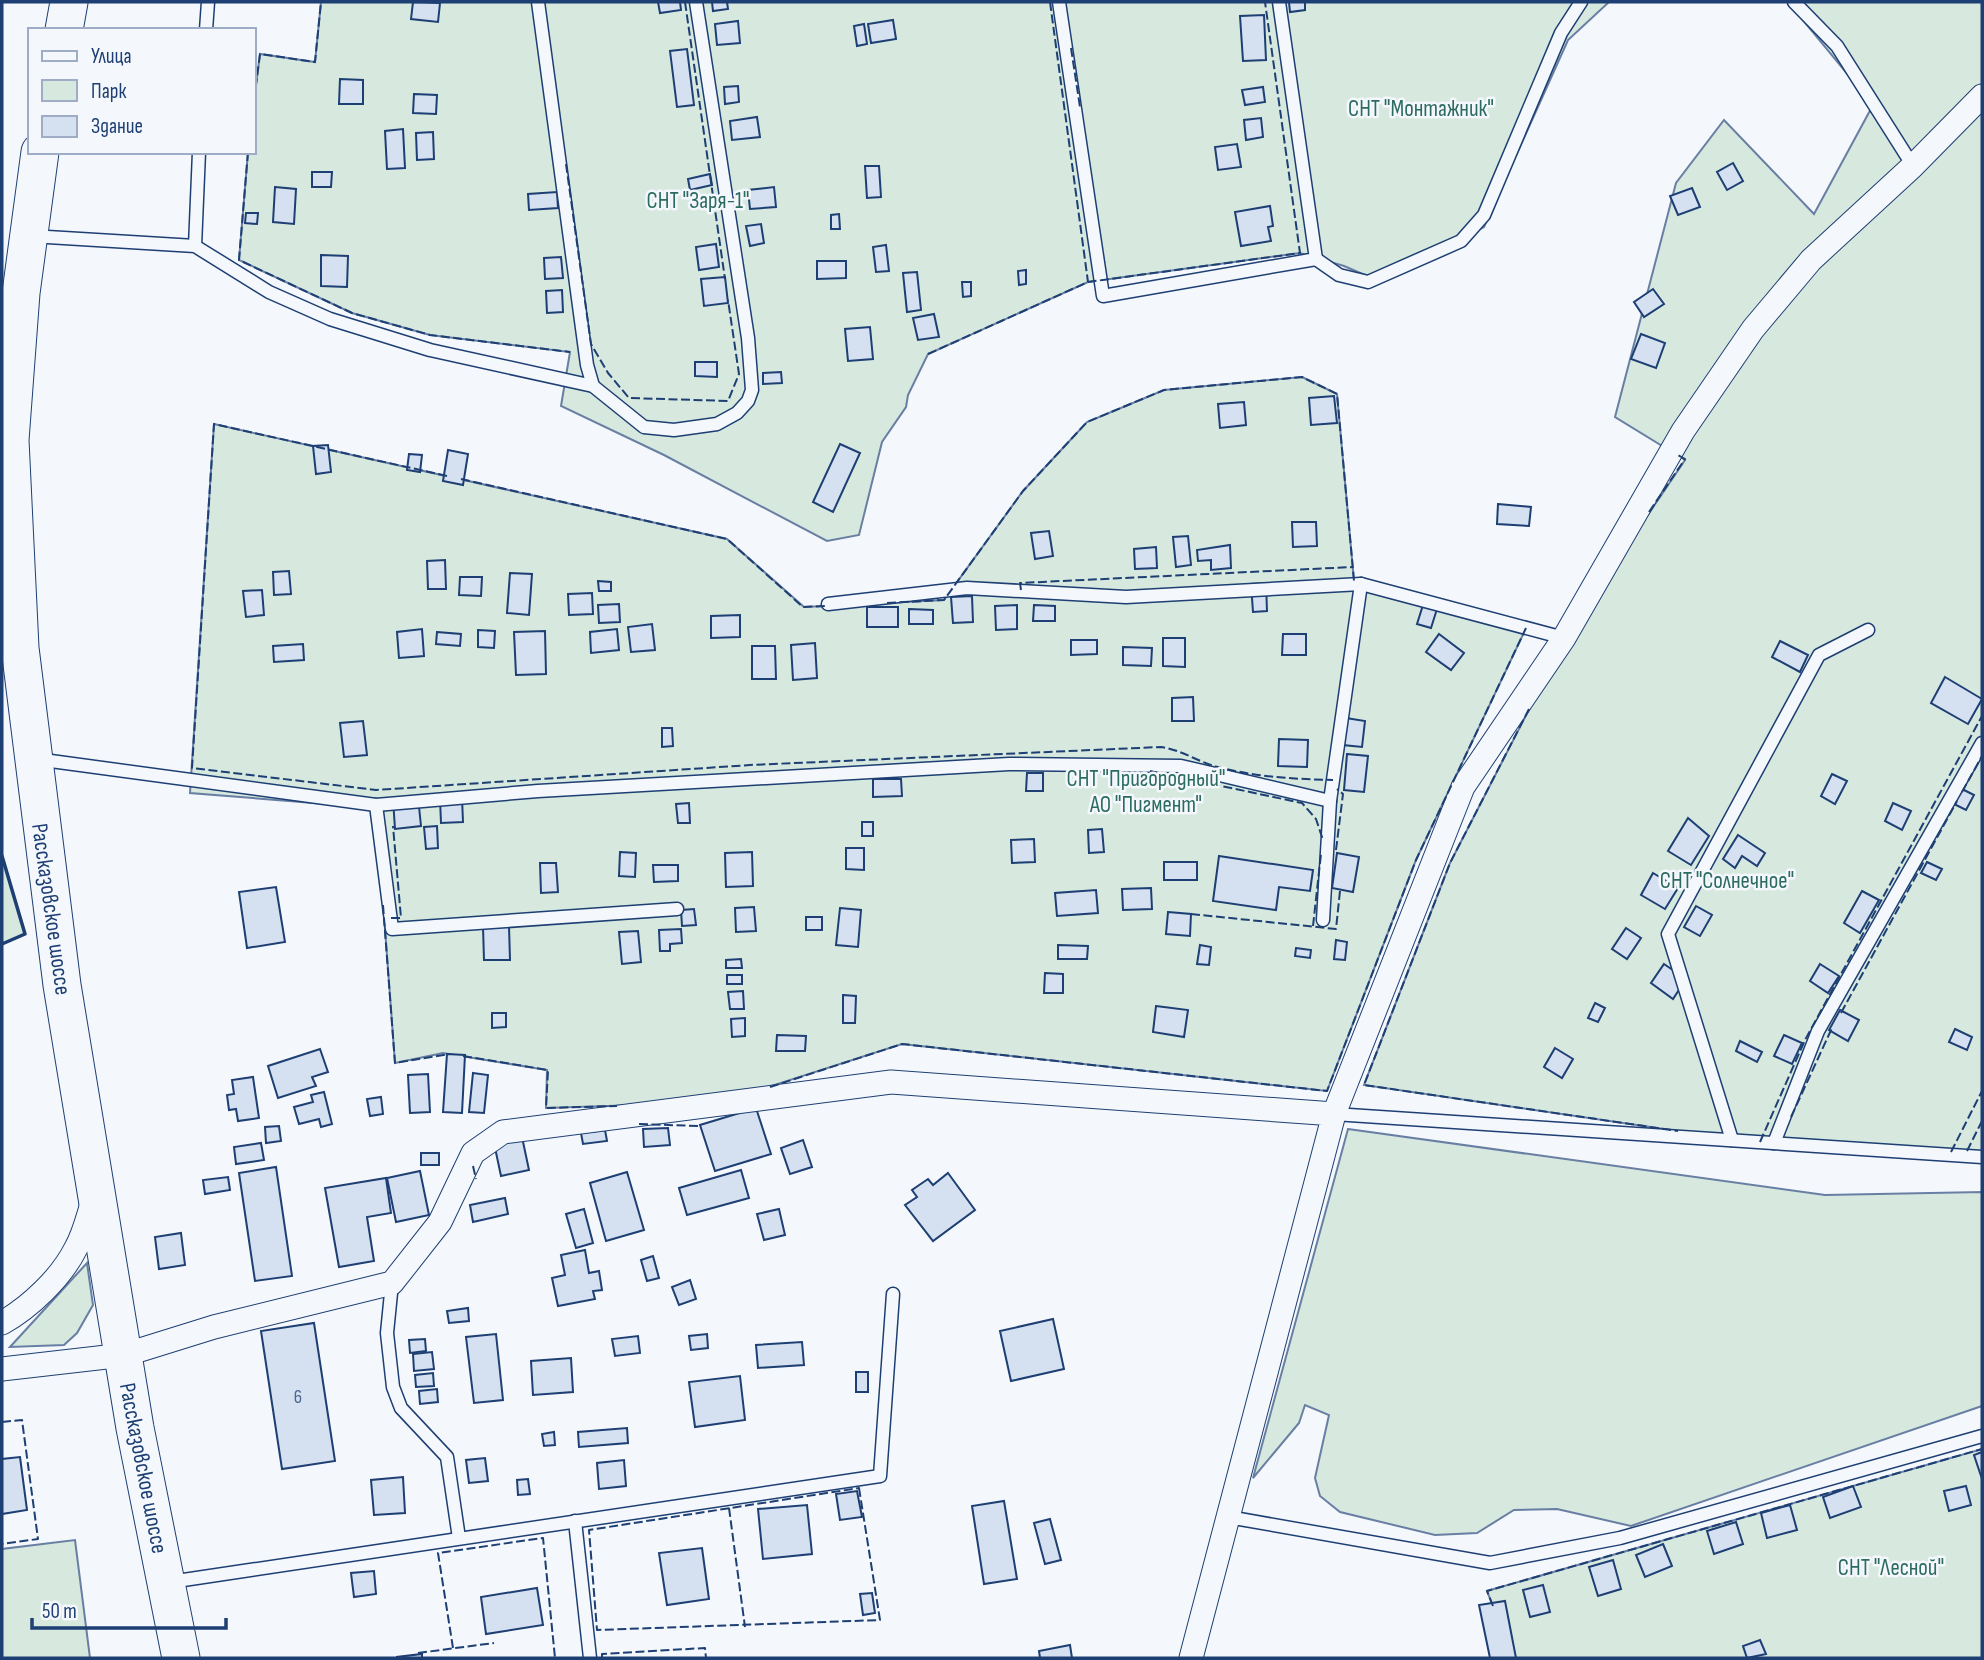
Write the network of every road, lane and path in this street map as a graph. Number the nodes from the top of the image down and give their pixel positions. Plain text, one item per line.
1 (69, 2) edge
2 (208, 2) edge
3 (538, 2) edge
4 (696, 2) edge
5 (1059, 2) edge
6 (1279, 2) edge
7 (1581, 2) edge
8 (1794, 2) edge
9 (64, 28) edge
10 (206, 28) edge
11 (1982, 96) edge
12 (40, 154) edge
13 (200, 154) edge
14 (1913, 166) junction
15 (29, 236) junction
16 (195, 246) junction
17 (1316, 258) junction
18 (593, 386) junction
19 (6, 431) edge
20 (1361, 584) junction
21 (828, 604) dead end
22 (1868, 630) dead end
23 (1564, 638) junction
24 (1982, 743) edge
25 (32, 758) junction
26 (1330, 801) junction
27 (376, 805) junction
28 (677, 909) dead end
29 (1323, 920) dead end
30 (1334, 1114) junction
31 (1732, 1140) junction
32 (1774, 1143) junction
33 (1982, 1157) edge
34 (97, 1192) junction
35 (392, 1283) junction
36 (893, 1294) dead end
37 (2, 1323) edge
38 (124, 1355) junction
39 (2, 1368) edge
40 (1982, 1436) edge
41 (1228, 1517) junction
42 (575, 1521) junction
43 (459, 1538) junction
44 (166, 1583) junction
45 (180, 1658) edge
46 (590, 1658) edge
47 (1191, 1658) edge

1 - 9 main road
2 - 10 lane
3 - 18 lane
4 - 18 lane
5 - 17 lane
6 - 17 lane
7 - 17 lane
8 - 14 lane
11 - 14 street
12 - 15 main road, Рассказовское шоссе
13 - 16 lane
14 - 23 street
15 - 16 lane
15 - 19 main road, Рассказовское шоссе
16 - 18 lane
19 - 25 main road, Рассказовское шоссе
20 - 21 lane
20 - 23 lane
20 - 26 lane
22 - 31 lane
23 - 30 street
24 - 32 lane
25 - 27 lane
25 - 34 main road, Рассказовское шоссе
26 - 27 lane
26 - 29 lane
27 - 28 lane
30 - 31 lane
30 - 35 street
30 - 41 street
31 - 32 lane
32 - 33 lane
34 - 37 street
34 - 38 main road, Рассказовское шоссе
35 - 38 street
35 - 43 lane
36 - 42 lane
38 - 39 street
38 - 44 main road, Рассказовское шоссе
40 - 41 lane
41 - 47 street
42 - 43 lane
42 - 46 lane
43 - 44 lane
44 - 45 main road, Рассказовское шоссе

